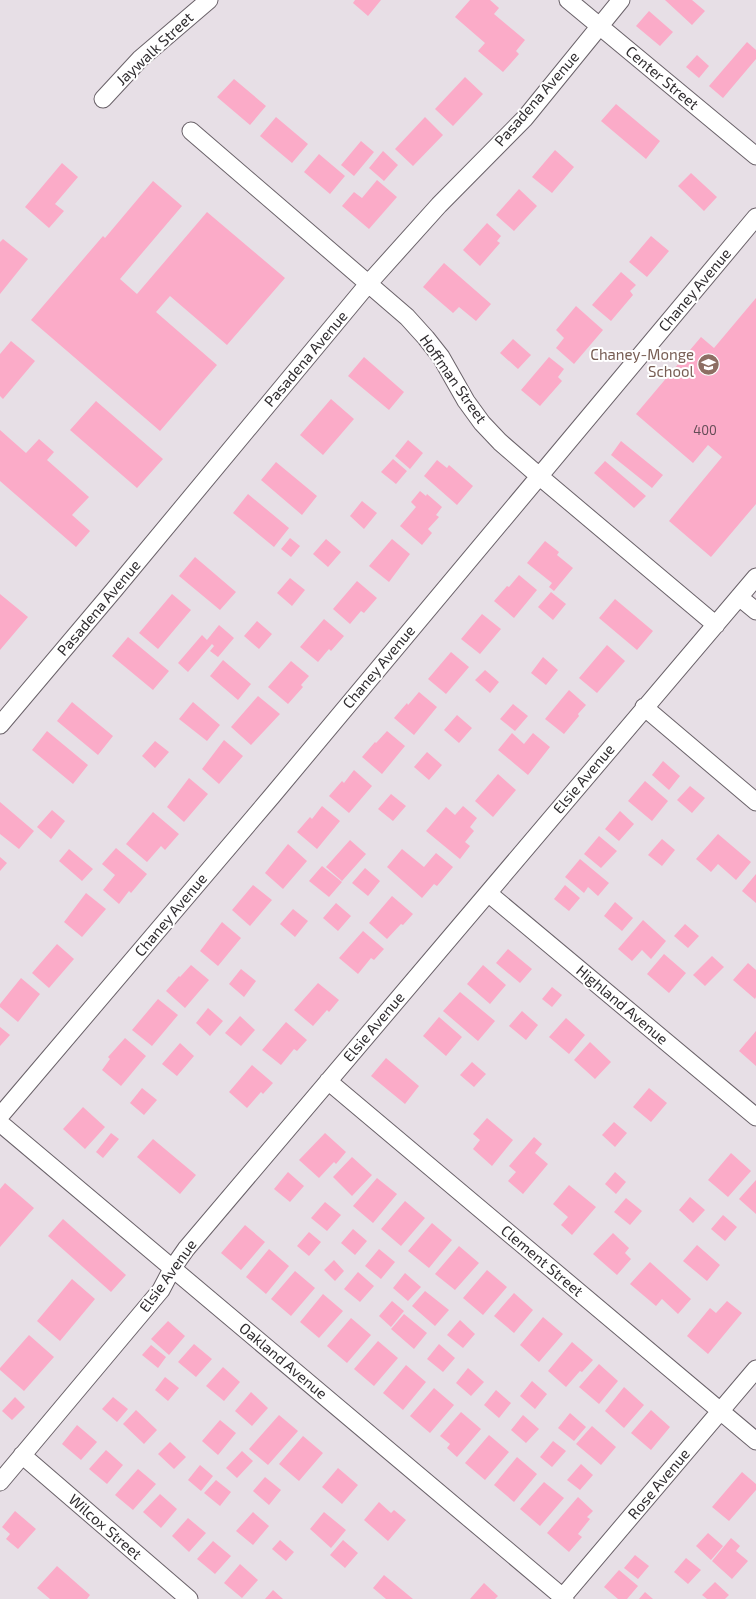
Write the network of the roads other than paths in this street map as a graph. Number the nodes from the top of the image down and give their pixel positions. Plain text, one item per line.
1 (209, 0) edge
2 (568, 0) edge
3 (621, 0) edge
4 (598, 26) junction
5 (103, 99) dead end
6 (191, 131) dead end
7 (756, 156) edge
8 (756, 217) edge
9 (368, 284) junction
10 (538, 476) junction
11 (756, 577) edge
12 (739, 597) junction
13 (756, 611) edge
14 (716, 625) junction
15 (644, 707) junction
16 (0, 725) edge
17 (756, 802) edge
18 (488, 893) junction
19 (328, 1081) junction
20 (0, 1116) edge
21 (756, 1117) edge
22 (0, 1123) edge
23 (172, 1269) junction
24 (756, 1368) edge
25 (720, 1410) junction
26 (756, 1441) edge
27 (22, 1455) junction
28 (0, 1482) edge
29 (563, 1598) edge
30 (189, 1599) edge

1 - 5 street, Jaywalk Street
2 - 4 street, Center Street
3 - 4 street, Pasadena Avenue
4 - 7 street, Center Street
4 - 9 street, Pasadena Avenue
6 - 9 street, Hoffman Street
8 - 10 street, Chaney Avenue
9 - 10 street, Hoffman Street
9 - 16 street, Pasadena Avenue
10 - 14 street, Hoffman Street
10 - 20 street, Chaney Avenue
11 - 12 street, Elsie Avenue
12 - 13 street
12 - 14 street, Elsie Avenue
14 - 15 street, Elsie Avenue
15 - 17 street
15 - 18 street, Elsie Avenue
18 - 19 street, Elsie Avenue
18 - 21 street, Highland Avenue
19 - 23 street, Elsie Avenue
19 - 25 street, Clement Street
22 - 23 street, Oakland Avenue
23 - 27 street, Elsie Avenue
23 - 29 street, Oakland Avenue
24 - 25 street, Rose Avenue
25 - 26 street, Clement Street
25 - 29 street, Rose Avenue
27 - 28 street, Elsie Avenue
27 - 30 street, Wilcox Street

